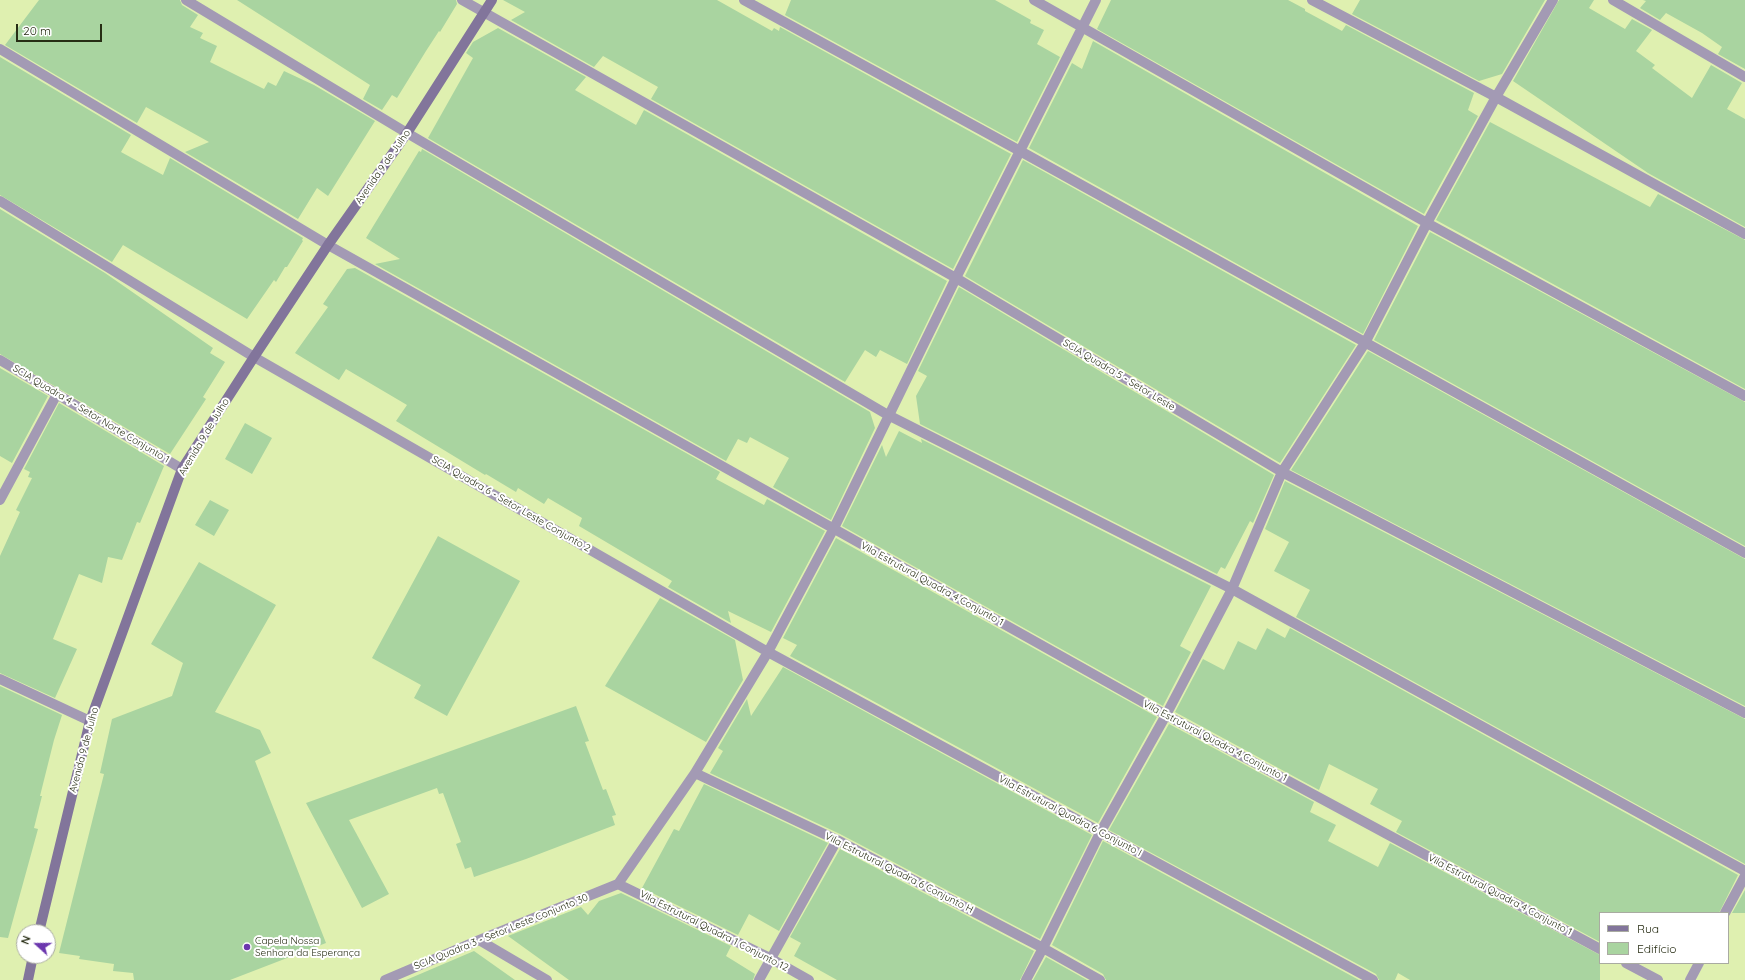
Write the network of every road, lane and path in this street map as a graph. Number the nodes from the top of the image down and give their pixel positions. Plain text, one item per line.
1 (186, 0) edge
2 (462, 0) edge
3 (492, 0) edge
4 (744, 0) edge
5 (1034, 0) edge
6 (1096, 0) edge
7 (1312, 0) edge
8 (1553, 0) edge
9 (1613, 0) edge
10 (484, 14) junction
11 (1083, 27) junction
12 (0, 49) edge
13 (1745, 77) edge
14 (1496, 96) junction
15 (407, 133) junction
16 (1020, 151) junction
17 (0, 201) edge
18 (1427, 223) junction
19 (1745, 234) edge
20 (328, 245) junction
21 (956, 278) junction
22 (1365, 342) junction
23 (254, 357) junction
24 (0, 360) edge
25 (57, 394) junction
26 (1745, 396) edge
27 (888, 416) junction
28 (182, 469) junction
29 (1282, 472) junction
30 (0, 500) edge
31 (834, 528) junction
32 (1745, 553) edge
33 (1232, 589) junction
34 (768, 652) junction
35 (0, 678) edge
36 (1745, 713) edge
37 (1166, 715) junction
38 (90, 721) junction
39 (696, 773) junction
40 (1100, 832) junction
41 (837, 840) junction
42 (1745, 871) edge
43 (1745, 876) edge
44 (618, 884) junction
45 (1727, 912) edge
46 (41, 924) edge
47 (479, 940) junction
48 (1043, 948) junction
49 (1599, 948) edge
50 (770, 958) junction
51 (31, 964) edge
52 (1628, 964) edge
53 (1698, 964) edge
54 (28, 980) edge
55 (385, 980) edge
56 (546, 980) edge
57 (758, 980) edge
58 (809, 980) edge
59 (1026, 980) edge
60 (1100, 980) edge
61 (1373, 980) edge
62 (1658, 980) edge
63 (1690, 980) edge

1 - 15 street
2 - 10 street, SCIA Quadra 5 - Setor Leste
3 - 10 street, Avenida 9 de Julho
4 - 16 street
5 - 11 street
6 - 11 street
7 - 14 street
8 - 14 street
9 - 13 street
10 - 15 street, Avenida 9 de Julho
10 - 21 street, SCIA Quadra 5 - Setor Leste
11 - 16 street
11 - 18 street
12 - 20 street, Vila Estrutural Quadra 4 Conjunto 1
14 - 18 street
14 - 19 street
15 - 20 street, Avenida 9 de Julho
15 - 27 street
16 - 21 street
16 - 22 street
17 - 23 street, SCIA Quadra 6 - Setor Leste Conjunto 2
18 - 22 street
18 - 26 street
20 - 23 street, Avenida 9 de Julho
20 - 31 street, Vila Estrutural Quadra 4 Conjunto 1
21 - 27 street
21 - 29 street, SCIA Quadra 5 - Setor Leste
22 - 29 street
22 - 32 street
23 - 28 street, Avenida 9 de Julho
23 - 34 street, SCIA Quadra 6 - Setor Leste Conjunto 2
24 - 25 street, SCIA Quadra 4 - Setor Norte Conjunto 1
25 - 28 street, SCIA Quadra 4 - Setor Norte Conjunto 1
25 - 30 street
27 - 31 street
27 - 33 street
28 - 38 street, Avenida 9 de Julho
29 - 33 street
29 - 36 street, SCIA Quadra 5 - Setor Leste
31 - 34 street
31 - 37 street, Vila Estrutural Quadra 4 Conjunto 1
33 - 37 street
33 - 42 street
34 - 39 street
34 - 40 street, Vila Estrutural Quadra 6 Conjunto I
35 - 38 street
37 - 40 street
37 - 49 street, Vila Estrutural Quadra 4 Conjunto 1
38 - 46 street, Avenida 9 de Julho
39 - 41 street, Vila Estrutural Quadra 6 Conjunto H
39 - 44 street
40 - 48 street
40 - 61 street, Vila Estrutural Quadra 6 Conjunto I
41 - 48 street, Vila Estrutural Quadra 6 Conjunto H
41 - 50 street
43 - 45 street
44 - 47 street, SCIA Quadra 3 - Setor Leste Conjunto 30
44 - 50 street, Vila Estrutural Quadra 1 Conjunto 12
47 - 55 street, SCIA Quadra 3 - Setor Leste Conjunto 30
47 - 56 street
48 - 59 street
48 - 60 street, Vila Estrutural Quadra 6 Conjunto H
50 - 57 street
50 - 58 street, Vila Estrutural Quadra 1 Conjunto 12
51 - 54 street
52 - 62 street
53 - 63 street

